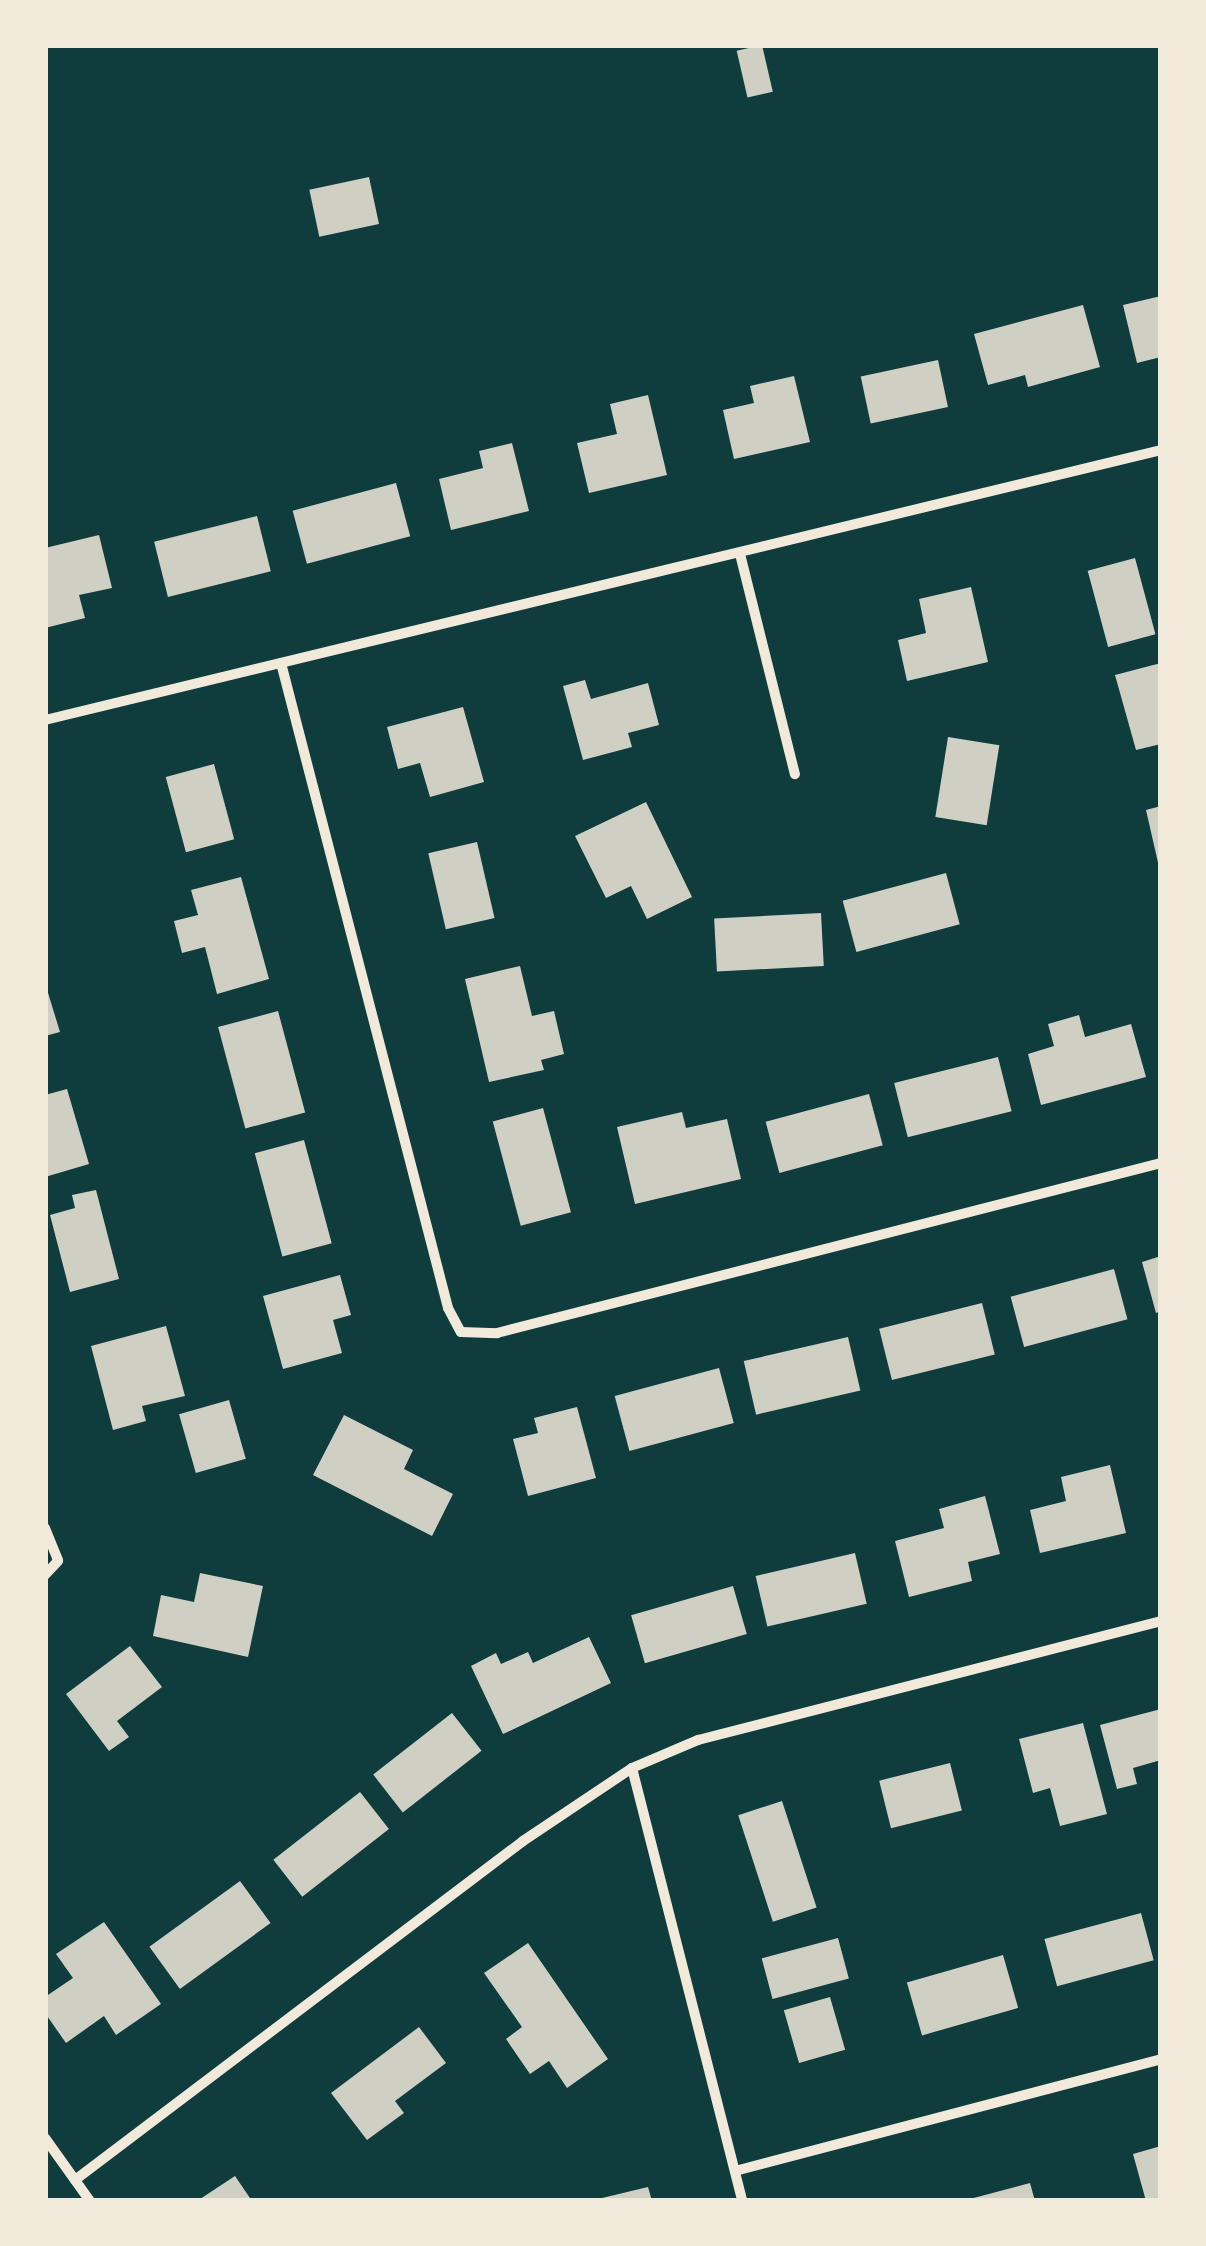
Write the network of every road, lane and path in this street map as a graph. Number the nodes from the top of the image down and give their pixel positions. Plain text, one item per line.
1 (1161, 450) edge
2 (740, 554) junction
3 (281, 663) junction
4 (45, 720) edge
5 (795, 774) dead end
6 (1161, 1163) edge
7 (45, 1528) edge
8 (45, 1575) edge
9 (1161, 1621) edge
10 (632, 1768) junction
11 (1161, 2058) edge
12 (45, 2138) edge
13 (734, 2171) junction
14 (76, 2180) junction
15 (90, 2201) edge
16 (742, 2201) edge

1 - 2 street
2 - 3 street
2 - 5 street
3 - 4 street
3 - 6 street
7 - 8 street
9 - 10 street
10 - 13 street
10 - 14 street
11 - 13 street
12 - 14 street
13 - 16 street
14 - 15 street

